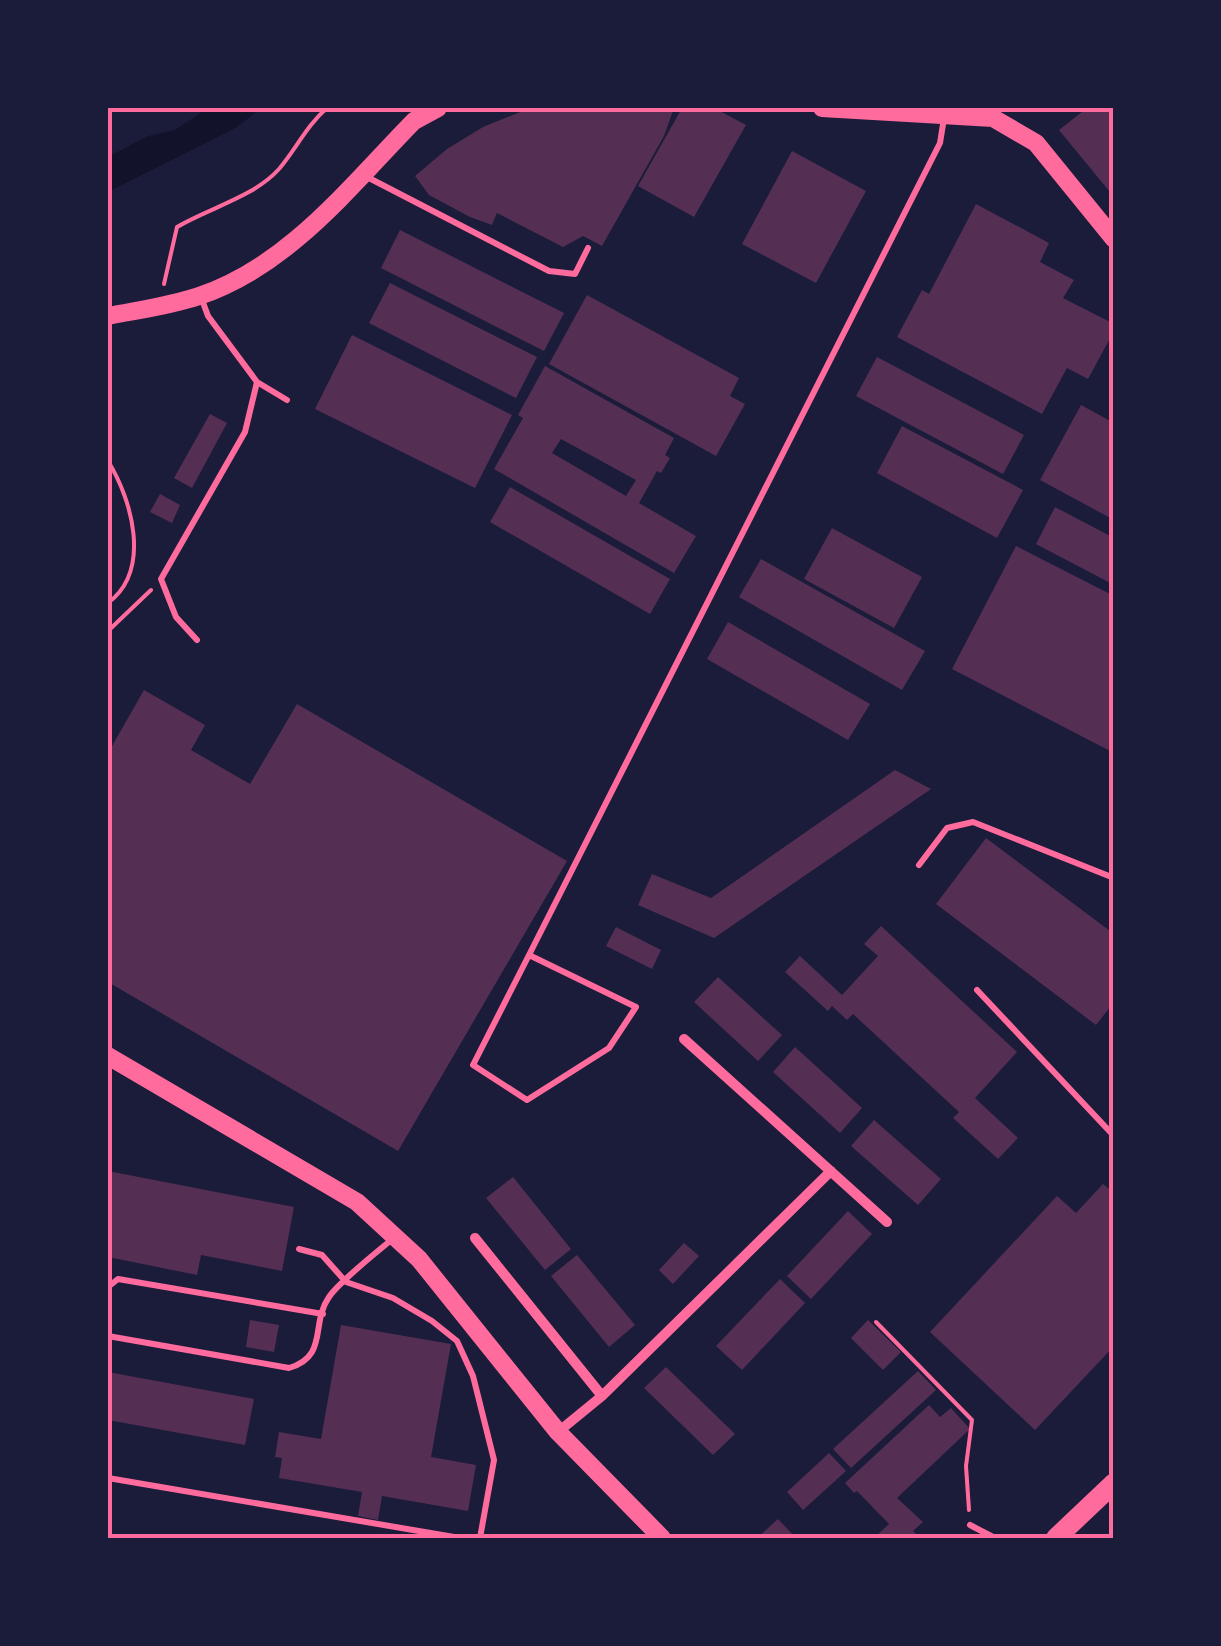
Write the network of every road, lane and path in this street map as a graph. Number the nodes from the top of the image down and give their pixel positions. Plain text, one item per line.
1 (327, 108) edge
2 (438, 108) edge
3 (822, 108) edge
4 (997, 112) edge
5 (945, 113) junction
6 (362, 174) junction
7 (1112, 235) edge
8 (588, 248) dead end
9 (200, 296) junction
10 (161, 306) junction
11 (108, 316) edge
12 (257, 382) junction
13 (287, 400) dead end
14 (108, 461) edge
15 (161, 579) junction
16 (108, 602) edge
17 (108, 630) edge
18 (197, 640) dead end
19 (919, 865) dead end
20 (1113, 876) edge
21 (529, 955) junction
22 (977, 990) dead end
23 (684, 1039) dead end
24 (108, 1056) edge
25 (1114, 1136) edge
26 (831, 1171) junction
27 (887, 1222) dead end
28 (396, 1236) junction
29 (475, 1238) dead end
30 (298, 1248) dead end
31 (346, 1282) junction
32 (108, 1286) edge
33 (323, 1314) junction
34 (876, 1322) dead end
35 (108, 1336) edge
36 (602, 1396) junction
37 (558, 1432) junction
38 (108, 1478) edge
39 (1114, 1483) edge
40 (970, 1525) joint
41 (460, 1538) edge
42 (480, 1538) edge
43 (662, 1538) edge
44 (995, 1538) edge
45 (1056, 1538) edge

1 - 10 path
2 - 6 street
3 - 5 street
4 - 5 street
4 - 7 street
5 - 21 lane
6 - 8 lane
6 - 9 street
9 - 10 street
9 - 12 lane
10 - 11 street
12 - 13 lane
12 - 15 lane
14 - 16 path
15 - 17 path
15 - 18 lane
19 - 20 lane
21 - 21 lane
22 - 25 lane
23 - 26 street
24 - 28 street
26 - 27 street
26 - 36 street
28 - 31 lane
28 - 37 street
29 - 36 street
30 - 31 lane
31 - 33 lane
31 - 42 lane
32 - 33 lane
33 - 35 lane
34 - 40 path
36 - 37 street
37 - 43 street
38 - 41 lane
39 - 45 main road
40 - 44 lane

